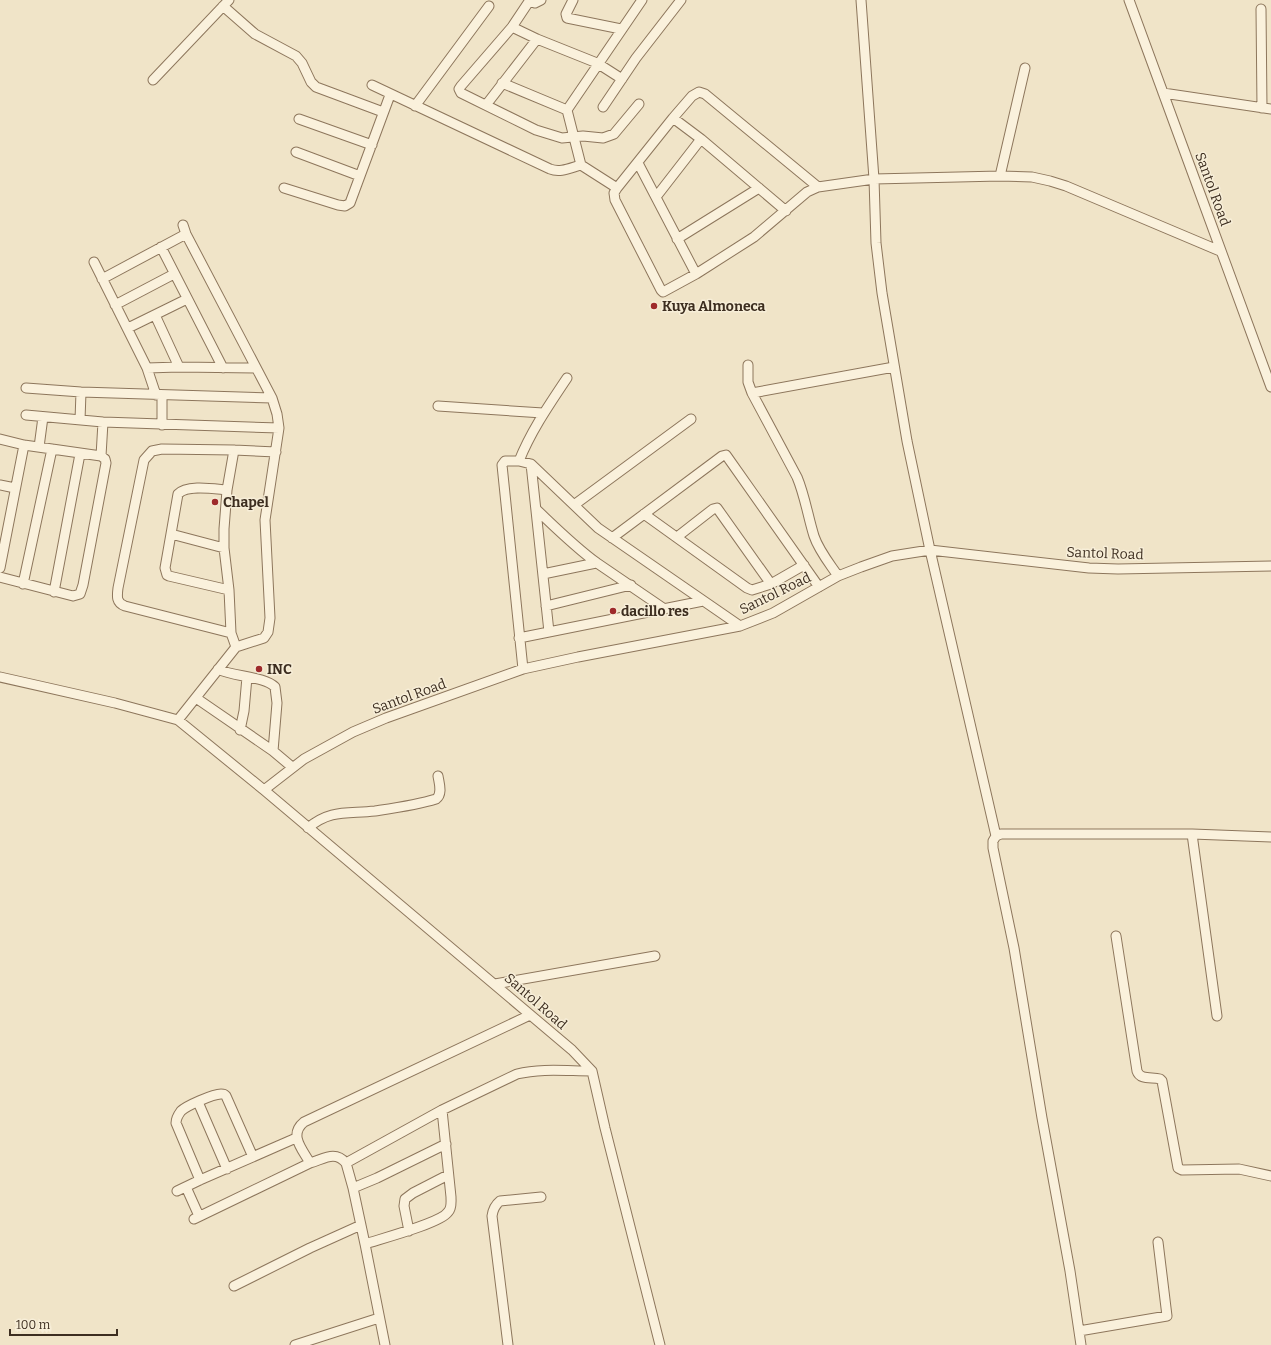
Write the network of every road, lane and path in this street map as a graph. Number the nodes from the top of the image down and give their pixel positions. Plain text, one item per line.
1 (529, 0) edge
2 (541, 0) edge
3 (573, 0) edge
4 (642, 0) edge
5 (681, 0) edge
6 (861, 0) edge
7 (1129, 0) edge
8 (226, 3) edge
9 (489, 6) dead end
10 (1261, 8) dead end
11 (512, 27) junction
12 (621, 29) junction
13 (536, 39) junction
14 (598, 63) junction
15 (1025, 68) dead end
16 (622, 79) junction
17 (153, 80) dead end
18 (502, 83) junction
19 (372, 85) dead end
20 (1163, 93) junction
21 (390, 95) junction
22 (639, 104) dead end
23 (486, 105) junction
24 (415, 106) junction
25 (603, 107) dead end
26 (1267, 109) edge
27 (567, 110) junction
28 (383, 112) junction
29 (673, 118) junction
30 (299, 119) dead end
31 (573, 137) junction
32 (701, 139) junction
33 (372, 145) junction
34 (296, 152) dead end
35 (638, 163) junction
36 (581, 165) junction
37 (360, 176) junction
38 (1000, 176) junction
39 (874, 179) junction
40 (818, 187) junction
41 (284, 188) dead end
42 (617, 188) junction
43 (759, 188) junction
44 (656, 197) junction
45 (786, 211) junction
46 (677, 239) junction
47 (161, 247) junction
48 (1220, 251) junction
49 (94, 262) dead end
50 (174, 274) junction
51 (696, 274) junction
52 (102, 279) junction
53 (187, 299) junction
54 (115, 305) junction
55 (155, 315) junction
56 (128, 328) junction
57 (748, 365) dead end
58 (179, 367) junction
59 (894, 367) junction
60 (147, 368) junction
61 (223, 368) junction
62 (255, 368) junction
63 (567, 378) dead end
64 (1271, 387) edge
65 (26, 388) dead end
66 (81, 392) junction
67 (752, 393) junction
68 (159, 395) junction
69 (272, 398) junction
70 (438, 406) dead end
71 (543, 413) junction
72 (26, 415) dead end
73 (43, 417) junction
74 (691, 419) dead end
75 (80, 420) junction
76 (103, 422) junction
77 (162, 424) junction
78 (280, 428) junction
79 (0, 439) edge
80 (24, 445) junction
81 (38, 447) junction
82 (52, 449) junction
83 (234, 450) junction
84 (276, 452) junction
85 (80, 454) junction
86 (101, 456) junction
87 (519, 461) junction
88 (531, 464) junction
89 (0, 485) edge
90 (15, 488) junction
91 (227, 490) junction
92 (574, 505) junction
93 (537, 510) junction
94 (644, 514) junction
95 (171, 534) junction
96 (677, 537) junction
97 (612, 538) junction
98 (224, 548) junction
99 (930, 550) junction
100 (596, 563) junction
101 (804, 565) junction
102 (1271, 566) edge
103 (0, 568) edge
104 (543, 574) junction
105 (838, 576) junction
106 (0, 577) edge
107 (23, 584) junction
108 (771, 584) junction
109 (631, 585) junction
110 (819, 587) junction
111 (229, 590) junction
112 (54, 592) junction
113 (703, 601) junction
114 (546, 606) junction
115 (662, 608) junction
116 (740, 626) junction
117 (549, 632) junction
118 (231, 633) junction
119 (519, 638) junction
120 (236, 647) junction
121 (218, 669) junction
122 (523, 669) junction
123 (0, 677) edge
124 (247, 677) junction
125 (196, 698) junction
126 (178, 720) junction
127 (240, 730) junction
128 (273, 751) junction
129 (292, 768) junction
130 (438, 776) dead end
131 (264, 790) junction
132 (308, 828) junction
133 (1192, 834) junction
134 (996, 836) junction
135 (1271, 838) edge
136 (1116, 936) dead end
137 (655, 956) dead end
138 (495, 984) junction
139 (530, 1014) junction
140 (1217, 1016) dead end
141 (592, 1072) junction
142 (198, 1102) junction
143 (442, 1110) junction
144 (296, 1138) junction
145 (446, 1144) junction
146 (253, 1157) junction
147 (346, 1162) junction
148 (310, 1163) junction
149 (227, 1169) junction
150 (448, 1175) junction
151 (1271, 1176) edge
152 (200, 1180) junction
153 (186, 1187) junction
154 (353, 1188) junction
155 (176, 1191) dead end
156 (541, 1197) dead end
157 (361, 1225) junction
158 (409, 1230) junction
159 (1158, 1242) dead end
160 (364, 1244) junction
161 (234, 1286) dead end
162 (379, 1318) junction
163 (1078, 1331) junction
164 (295, 1345) edge
165 (385, 1345) edge
166 (508, 1345) edge
167 (660, 1345) edge
168 (1080, 1345) edge

1 - 2 street
1 - 11 street
3 - 12 street
4 - 12 street
5 - 16 street
6 - 39 street
7 - 20 street, Santol Road
8 - 17 street
8 - 28 street
9 - 24 street
10 - 26 street
11 - 13 street
11 - 23 street
12 - 14 street
13 - 14 street
13 - 18 street
14 - 16 street
14 - 27 street
15 - 38 street
16 - 25 street
18 - 23 street
18 - 27 street
19 - 21 street
20 - 26 street
20 - 48 street, Santol Road
21 - 24 street
21 - 28 street
22 - 31 street
23 - 31 street
24 - 36 street
27 - 31 street
28 - 33 street
29 - 32 street
29 - 35 street
29 - 40 street
30 - 33 street
31 - 36 street
32 - 43 street
32 - 44 street
33 - 37 street
34 - 37 street
35 - 42 street
35 - 44 street
36 - 42 street
37 - 41 street
38 - 39 street
38 - 48 street
39 - 40 street
39 - 59 street
40 - 45 street
42 - 51 street
43 - 45 street
43 - 46 street
44 - 46 street
45 - 51 street
46 - 51 street
47 - 50 street
47 - 52 street
47 - 62 street
48 - 64 street, Santol Road
49 - 52 street
50 - 53 street
50 - 54 street
52 - 54 street
53 - 55 street
53 - 61 street
54 - 56 street
55 - 56 street
55 - 58 street
56 - 60 street
57 - 67 street
58 - 60 street
58 - 61 street
59 - 67 street
59 - 99 street
60 - 68 street
61 - 62 street
62 - 69 street
63 - 71 street
65 - 66 street
66 - 68 street
66 - 75 street
67 - 105 street
68 - 69 street
68 - 77 street
69 - 78 street
70 - 71 street
71 - 87 street
72 - 73 street
73 - 75 street
73 - 81 street
74 - 92 street
75 - 76 street
76 - 77 street
76 - 86 street
77 - 78 street
78 - 84 street
79 - 80 street
80 - 81 street
80 - 90 street
81 - 82 street
82 - 85 street
82 - 107 street
83 - 84 street
83 - 91 street
83 - 118 street
84 - 120 street
85 - 86 street
85 - 112 street
86 - 112 street
87 - 88 street
87 - 119 street
88 - 92 street
88 - 93 street
89 - 90 street
90 - 103 street
91 - 95 street
91 - 98 street
92 - 97 street
93 - 100 street
93 - 104 street
94 - 96 street
94 - 97 street
94 - 101 street
95 - 98 street
95 - 111 street
96 - 108 street
96 - 108 street
97 - 113 street
98 - 111 street
99 - 102 street, Santol Road
99 - 105 street, Santol Road
99 - 134 street
100 - 104 street
100 - 109 street
101 - 108 street
101 - 110 street
104 - 114 street
105 - 110 street, Santol Road
106 - 107 street
107 - 112 street
109 - 114 street
109 - 115 street
110 - 116 street, Santol Road
111 - 118 street
113 - 115 street
113 - 116 street
114 - 117 street
115 - 117 street
116 - 122 street, Santol Road
117 - 119 street
118 - 120 street
119 - 122 street
120 - 121 street
121 - 124 street
121 - 125 street
122 - 129 street, Santol Road
123 - 126 street
124 - 127 street
124 - 128 street
125 - 126 street
125 - 127 street
126 - 131 street
127 - 128 street
128 - 129 street
129 - 131 street, Santol Road
130 - 132 street
131 - 132 street, Santol Road
132 - 138 street, Santol Road
133 - 134 street
133 - 135 street
133 - 140 street
134 - 163 street
136 - 151 street
137 - 138 street
138 - 139 street, Santol Road
139 - 141 street, Santol Road
139 - 144 street
141 - 143 street
141 - 167 street, Santol Road
142 - 146 street
142 - 149 street
142 - 152 street
143 - 145 street
143 - 147 street
144 - 146 street
144 - 148 street
145 - 150 street
145 - 154 street
146 - 149 street
147 - 148 street
147 - 154 street
148 - 153 street
149 - 152 street
150 - 158 street
150 - 158 street
152 - 153 street
153 - 155 street
154 - 157 street
156 - 166 street
157 - 160 street
157 - 161 street
158 - 160 street
159 - 163 street
160 - 162 street
162 - 164 street
162 - 165 street
163 - 168 street

